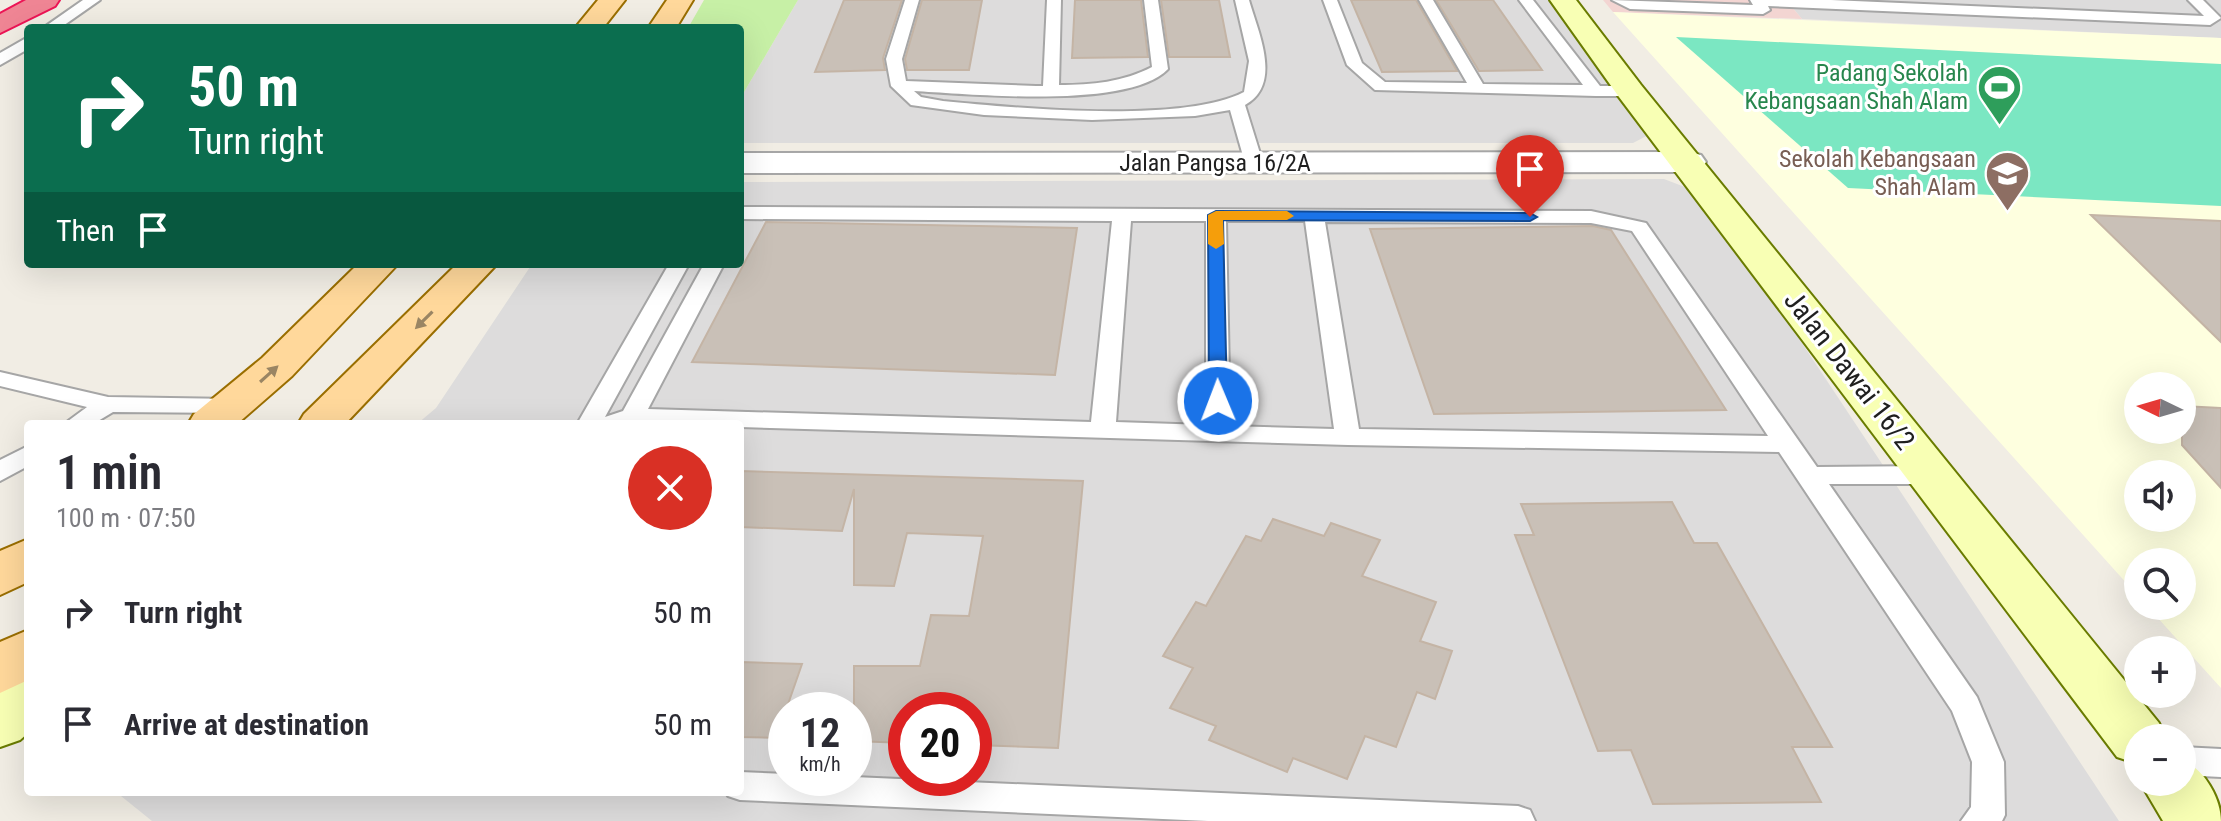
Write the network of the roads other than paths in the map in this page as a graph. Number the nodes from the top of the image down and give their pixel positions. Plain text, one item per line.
1 (46, 0) edge
2 (93, 0) edge
3 (612, 0) edge
4 (680, 0) edge
5 (912, 0) edge
6 (1054, 0) edge
7 (1151, 0) edge
8 (1242, 0) edge
9 (1330, 0) edge
10 (1426, 0) edge
11 (1526, 0) edge
12 (1563, 0) edge
13 (1619, 0) edge
14 (2043, 0) edge
15 (2195, 0) edge
16 (1757, 1) edge
17 (2059, 14) junction
18 (56, 24) edge
19 (592, 24) edge
20 (665, 24) edge
21 (0, 25) edge
22 (24, 45) edge
23 (0, 60) edge
24 (899, 86) junction
25 (1051, 90) junction
26 (1479, 90) junction
27 (1613, 91) junction
28 (1237, 105) junction
29 (1689, 162) junction
30 (744, 163) edge
31 (1254, 163) junction
32 (744, 213) edge
33 (1122, 215) junction
34 (1216, 215) junction
35 (1314, 216) junction
36 (375, 268) edge
37 (474, 268) edge
38 (677, 268) edge
39 (712, 268) edge
40 (0, 379) edge
41 (108, 404) junction
42 (221, 415) edge
43 (82, 420) edge
44 (325, 420) edge
45 (591, 420) edge
46 (631, 420) edge
47 (744, 422) edge
48 (1103, 427) junction
49 (1218, 432) junction
50 (1348, 437) junction
51 (1790, 444) junction
52 (24, 457) edge
53 (0, 472) edge
54 (1932, 475) junction
55 (1811, 476) junction
56 (24, 560) edge
57 (0, 576) edge
58 (24, 654) edge
59 (0, 671) edge
60 (24, 702) edge
61 (0, 723) edge
62 (2126, 724) edge
63 (2196, 762) edge
64 (2221, 763) edge
65 (744, 786) edge
66 (2180, 796) edge
67 (1408, 818) edge
68 (1518, 821) edge
69 (1978, 821) edge
70 (2198, 821) edge

1 - 21 highway
2 - 18 lane
3 - 19 main road
4 - 20 main road
5 - 24 lane
6 - 25 lane
7 - 25 lane
8 - 28 lane
9 - 26 lane
10 - 26 lane
11 - 27 lane
12 - 27 street, Jalan Dawai 16/2
13 - 16 lane
14 - 17 lane
15 - 17 lane
16 - 17 lane
22 - 23 lane
24 - 25 lane
24 - 28 lane
26 - 27 lane
27 - 29 street, Jalan Dawai 16/2
28 - 31 lane
29 - 31 street, Jalan Pangsa 16/2A
29 - 54 street, Jalan Dawai 16/2
30 - 31 street, Jalan Pangsa 16/2A
32 - 33 lane
33 - 34 lane
33 - 48 lane
34 - 35 lane
34 - 49 lane
35 - 50 lane
35 - 51 lane
42 -> 36 main road
37 -> 44 main road
38 - 45 lane
39 - 46 lane
40 - 41 lane
41 - 42 lane
41 - 43 lane
47 - 48 lane
48 - 49 lane
49 - 50 lane
50 - 51 lane
51 - 55 lane
52 - 53 lane
54 - 55 lane
54 - 62 street, Jalan Dawai 16/2
55 - 69 lane
56 - 57 main road
58 - 59 main road
60 - 61 street
63 - 64 lane
65 - 67 lane
66 - 70 street
67 - 68 lane

